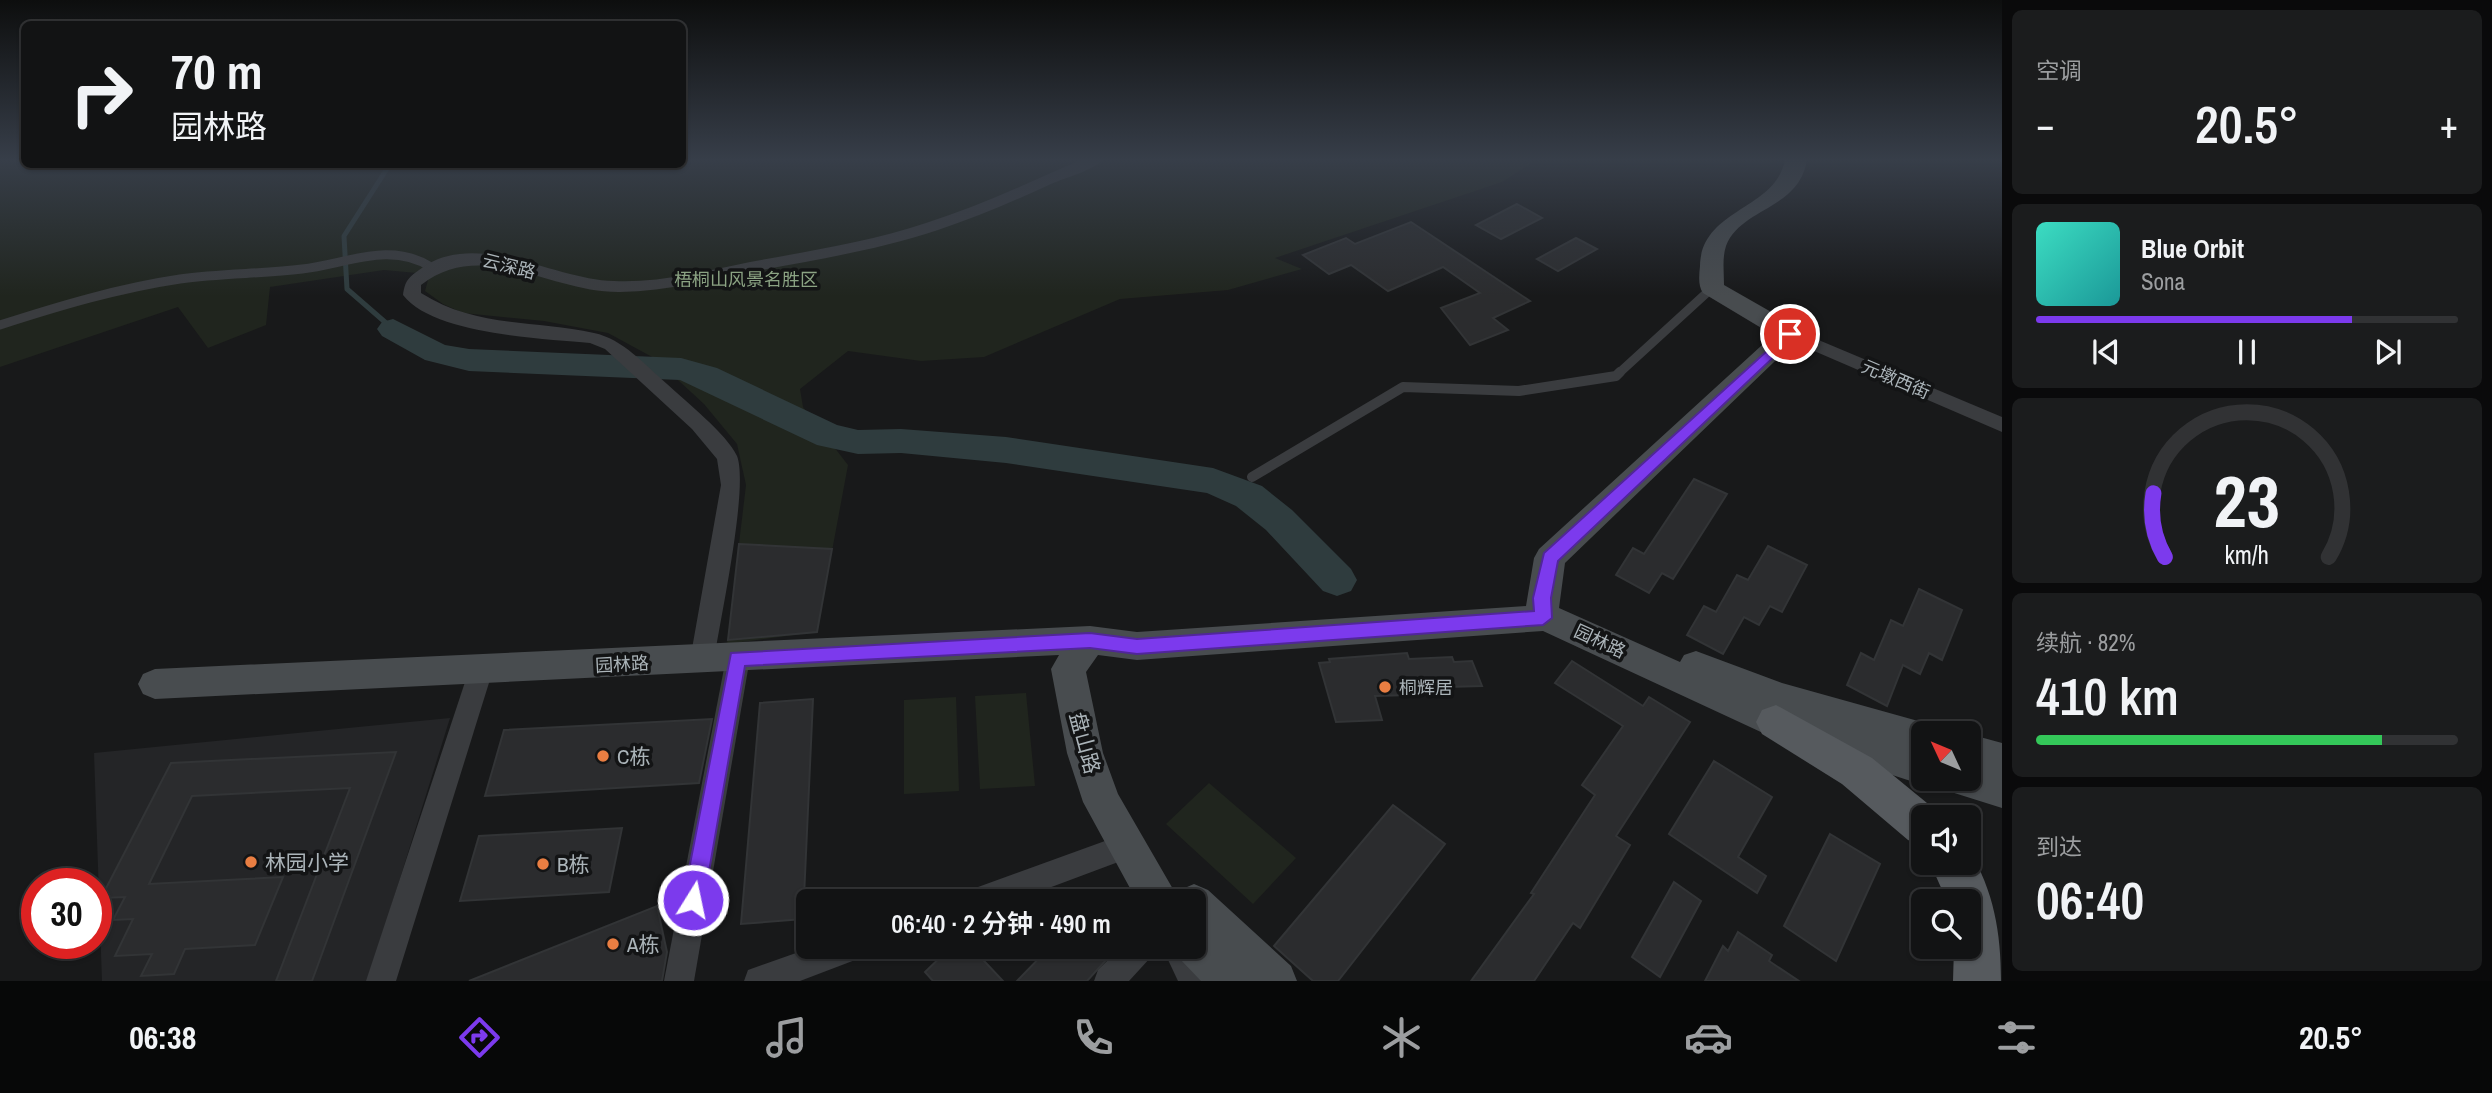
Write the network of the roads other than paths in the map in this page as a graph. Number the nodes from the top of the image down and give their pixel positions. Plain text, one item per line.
1 (987, 205) edge
2 (1761, 205) edge
3 (431, 267) junction
4 (1712, 288) junction
5 (0, 325) edge
6 (1790, 334) junction
7 (2002, 425) edge
8 (1252, 477) dead end
9 (1542, 608) junction
10 (1090, 640) junction
11 (738, 658) junction
12 (702, 660) junction
13 (481, 670) junction
14 (155, 684) dead end
15 (1776, 722) junction
16 (1911, 733) edge
17 (1981, 753) edge
18 (2002, 759) edge
19 (1911, 764) edge
20 (1981, 785) edge
21 (2002, 791) edge
22 (1911, 816) edge
23 (1127, 846) junction
24 (1958, 875) edge
25 (1010, 889) edge
26 (1152, 889) edge
27 (1176, 889) edge
28 (1206, 916) edge
29 (2002, 922) edge
30 (1206, 956) edge
31 (820, 959) edge
32 (1130, 959) edge
33 (1182, 959) edge
34 (381, 981) edge
35 (679, 981) edge
36 (759, 981) edge
37 (1109, 981) edge
38 (1192, 981) edge
39 (1230, 981) edge
40 (1276, 981) edge
41 (1977, 981) edge

1 - 3 street, 云深路
2 - 4 street
3 - 5 lane
3 - 12 street
4 - 6 street
4 - 8 lane
6 - 7 street, 元墩西街
6 - 9 street
9 - 10 street, 园林路
9 - 15 street, 园林路
9 - 16 street, 园林路
10 - 11 street, 园林路
10 - 23 street, 盘山路
11 - 12 street, 园林路
11 - 35 street
12 - 13 street, 园林路
13 - 14 street, 园林路
13 - 34 street
15 - 19 street, 园林路
15 - 22 main road
17 - 18 street
20 - 21 street
23 - 25 street
23 - 26 street, 盘山路
23 - 27 street, 盘山路
24 - 41 main road
28 - 40 street, 盘山路
29 - 41 main road
30 - 39 street
31 - 36 street
32 - 37 street
33 - 38 street

